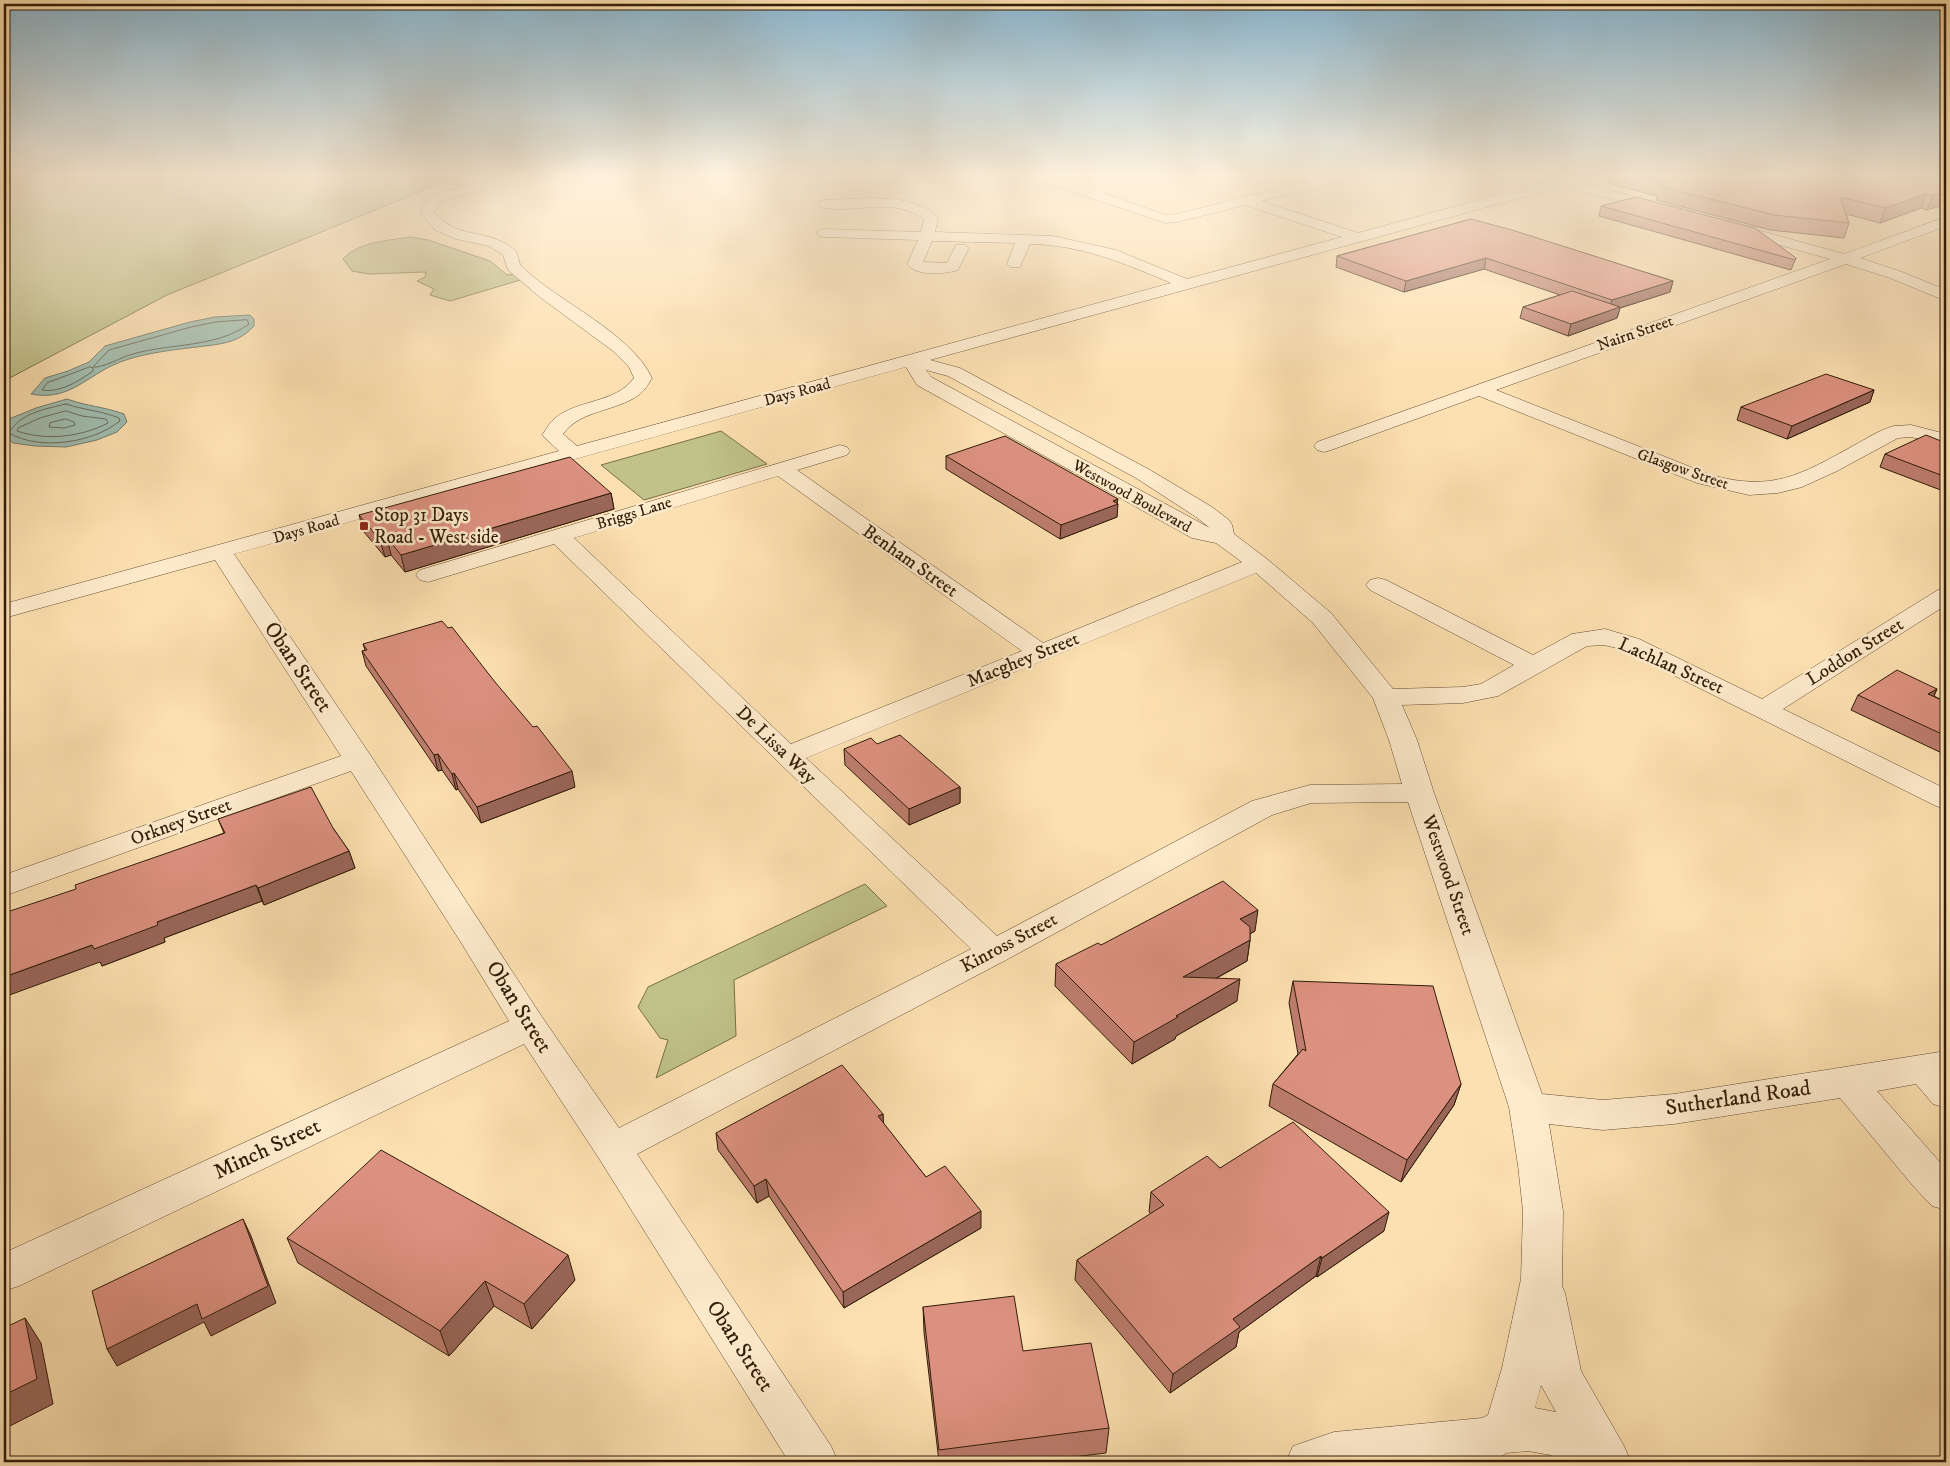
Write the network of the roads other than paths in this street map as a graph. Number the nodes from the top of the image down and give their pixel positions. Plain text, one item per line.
1 (491, 242) edge
2 (924, 242) edge
3 (1023, 242) edge
4 (1064, 242) edge
5 (1337, 242) edge
6 (1788, 242) edge
7 (1889, 242) edge
8 (961, 248) dead end
9 (1847, 258) junction
10 (1014, 264) dead end
11 (1186, 284) junction
12 (1946, 296) edge
13 (912, 360) junction
14 (1478, 389) junction
15 (993, 393) junction
16 (961, 401) junction
17 (1946, 440) edge
18 (1324, 446) dead end
19 (840, 451) dead end
20 (574, 454) junction
21 (780, 468) junction
22 (559, 536) junction
23 (1223, 537) junction
24 (221, 552) junction
25 (1259, 564) junction
26 (428, 574) dead end
27 (1378, 585) dead end
28 (1946, 595) edge
29 (4, 611) edge
30 (1040, 653) junction
31 (1533, 665) junction
32 (1386, 697) junction
33 (1764, 709) junction
34 (787, 756) junction
35 (359, 759) junction
36 (1419, 793) junction
37 (1946, 800) edge
38 (4, 886) edge
39 (994, 952) junction
40 (530, 1026) junction
41 (1939, 1076) edge
42 (1848, 1082) junction
43 (1528, 1107) junction
44 (613, 1149) junction
45 (1946, 1194) edge
46 (4, 1272) edge
47 (1542, 1279) junction
48 (1484, 1444) edge
49 (814, 1462) edge
50 (1309, 1462) edge
51 (1601, 1462) edge
52 (1608, 1462) edge

1 - 20 street
2 - 8 street
3 - 10 street
4 - 11 street
5 - 11 street, Days Road
6 - 9 street
7 - 9 street, Nairn Street
9 - 12 street
9 - 14 street, Nairn Street
11 - 13 street, Days Road
13 - 15 street, Westwood Boulevard
13 - 16 street, Westwood Boulevard
13 - 20 street, Days Road
14 - 17 street, Glasgow Street
14 - 18 street, Nairn Street
15 - 16 street
15 - 23 street, Westwood Boulevard
16 - 23 street, Westwood Boulevard
19 - 21 street, Briggs Lane
20 - 24 street, Days Road
21 - 22 street, Briggs Lane
21 - 30 street, Benham Street
22 - 26 street, Briggs Lane
22 - 34 street, De Lissa Way
23 - 25 street, Westwood Street
24 - 29 street, Days Road
24 - 35 street, Oban Street
25 - 30 street, Macghey Street
25 - 32 street, Westwood Street
27 - 31 street
28 - 33 street, Loddon Street
30 - 34 street, Macghey Street
31 - 32 street, Lachlan Street
31 - 33 street, Lachlan Street
32 - 36 street, Westwood Street
33 - 37 street, Lachlan Street
34 - 39 street, De Lissa Way
35 - 38 street, Orkney Street
35 - 40 street, Oban Street
36 - 39 street, Kinross Street
36 - 43 street, Westwood Street
39 - 44 street, Kinross Street
40 - 44 street, Oban Street
40 - 46 street, Minch Street
41 - 42 street, Sutherland Road
42 - 43 street, Sutherland Road
42 - 45 street
43 - 47 street, Westwood Street
44 - 49 street, Oban Street
47 - 48 street, Westwood Street
47 - 52 street, Westwood Street
48 - 50 street
48 - 51 street

